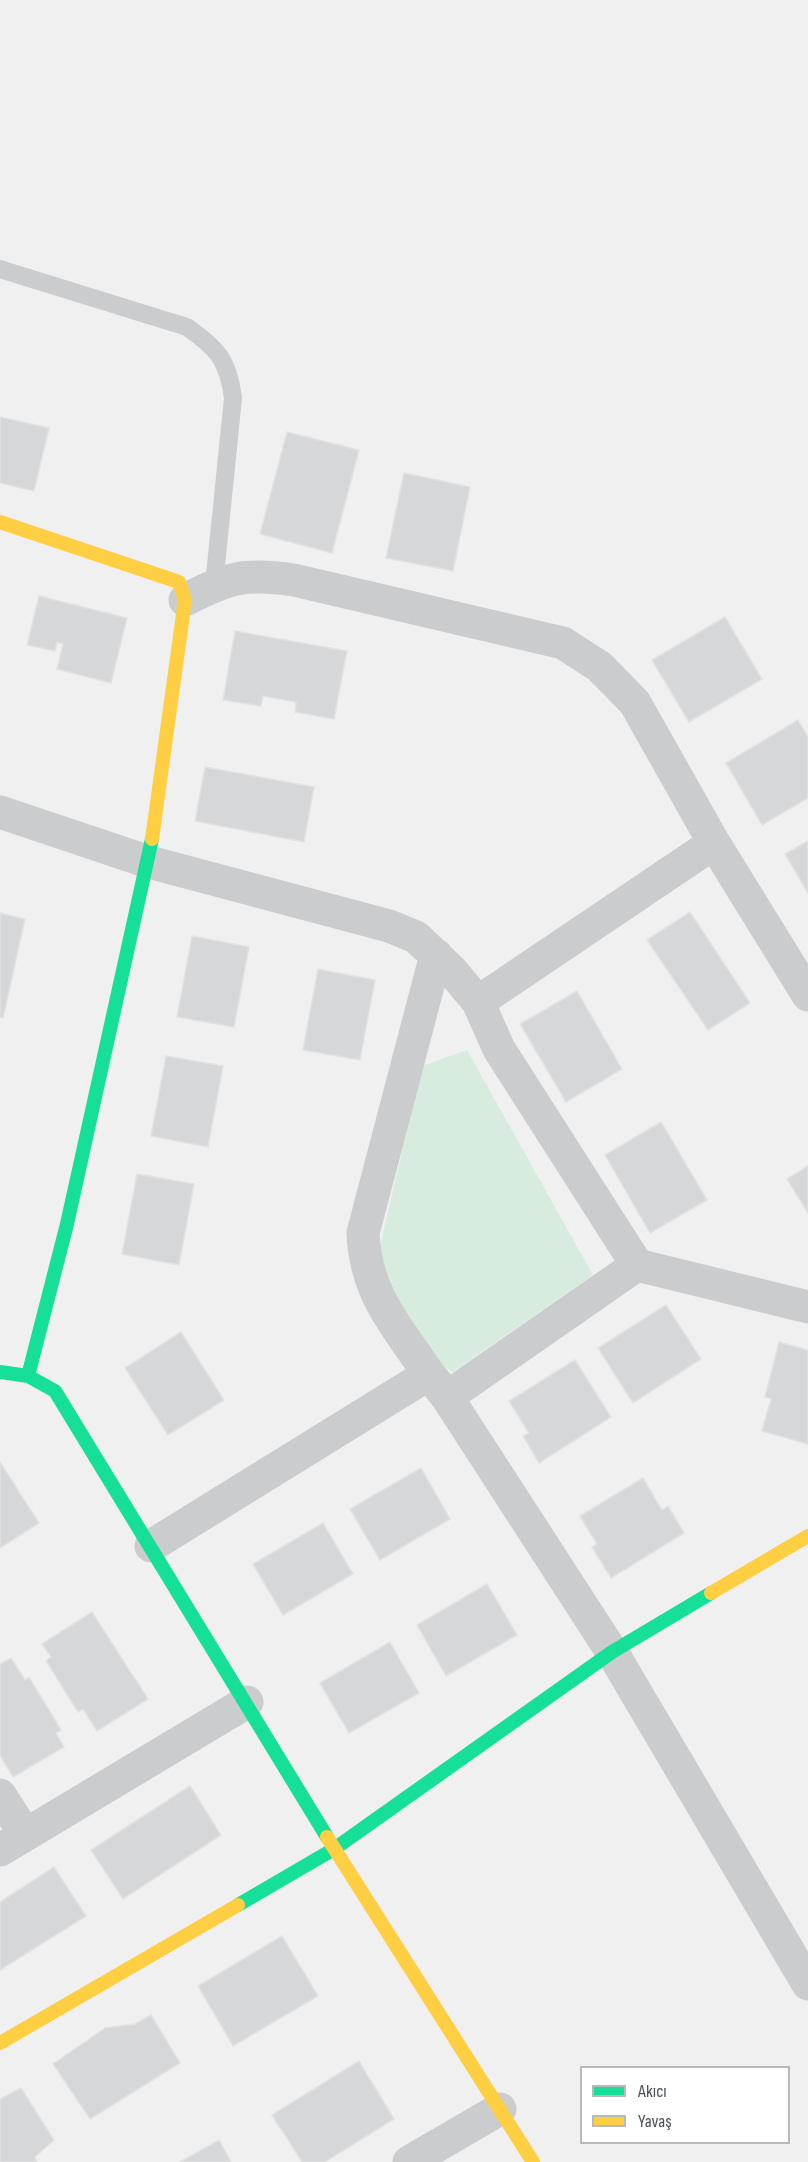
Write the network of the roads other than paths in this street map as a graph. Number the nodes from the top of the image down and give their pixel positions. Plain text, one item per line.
1 (0, 269) edge
2 (0, 522) edge
3 (214, 585) junction
4 (185, 600) junction
5 (0, 812) edge
6 (714, 843) junction
7 (149, 862) junction
8 (436, 955) junction
9 (808, 995) edge
10 (478, 1002) junction
11 (637, 1265) junction
12 (808, 1307) edge
13 (0, 1372) edge
14 (28, 1376) junction
15 (438, 1385) junction
16 (808, 1536) edge
17 (152, 1546) junction
18 (612, 1652) junction
19 (247, 1702) junction
20 (0, 1795) edge
21 (12, 1842) edge
22 (334, 1849) junction
23 (808, 1984) edge
24 (0, 2043) edge
25 (500, 2109) junction
26 (409, 2162) edge
27 (533, 2162) edge

1 - 3 lane
2 - 4 street
3 - 4 street
3 - 6 street
4 - 7 street
5 - 7 street
6 - 9 street
6 - 10 street
7 - 8 street
7 - 14 street
8 - 10 street
8 - 15 street
10 - 11 street
11 - 12 street
11 - 15 street
13 - 14 street
14 - 17 street
15 - 17 street
15 - 18 street
16 - 18 street
17 - 19 street
18 - 22 street
18 - 23 street
19 - 21 street
19 - 22 street
20 - 21 street
22 - 24 street
22 - 25 street
25 - 26 street
25 - 27 street

